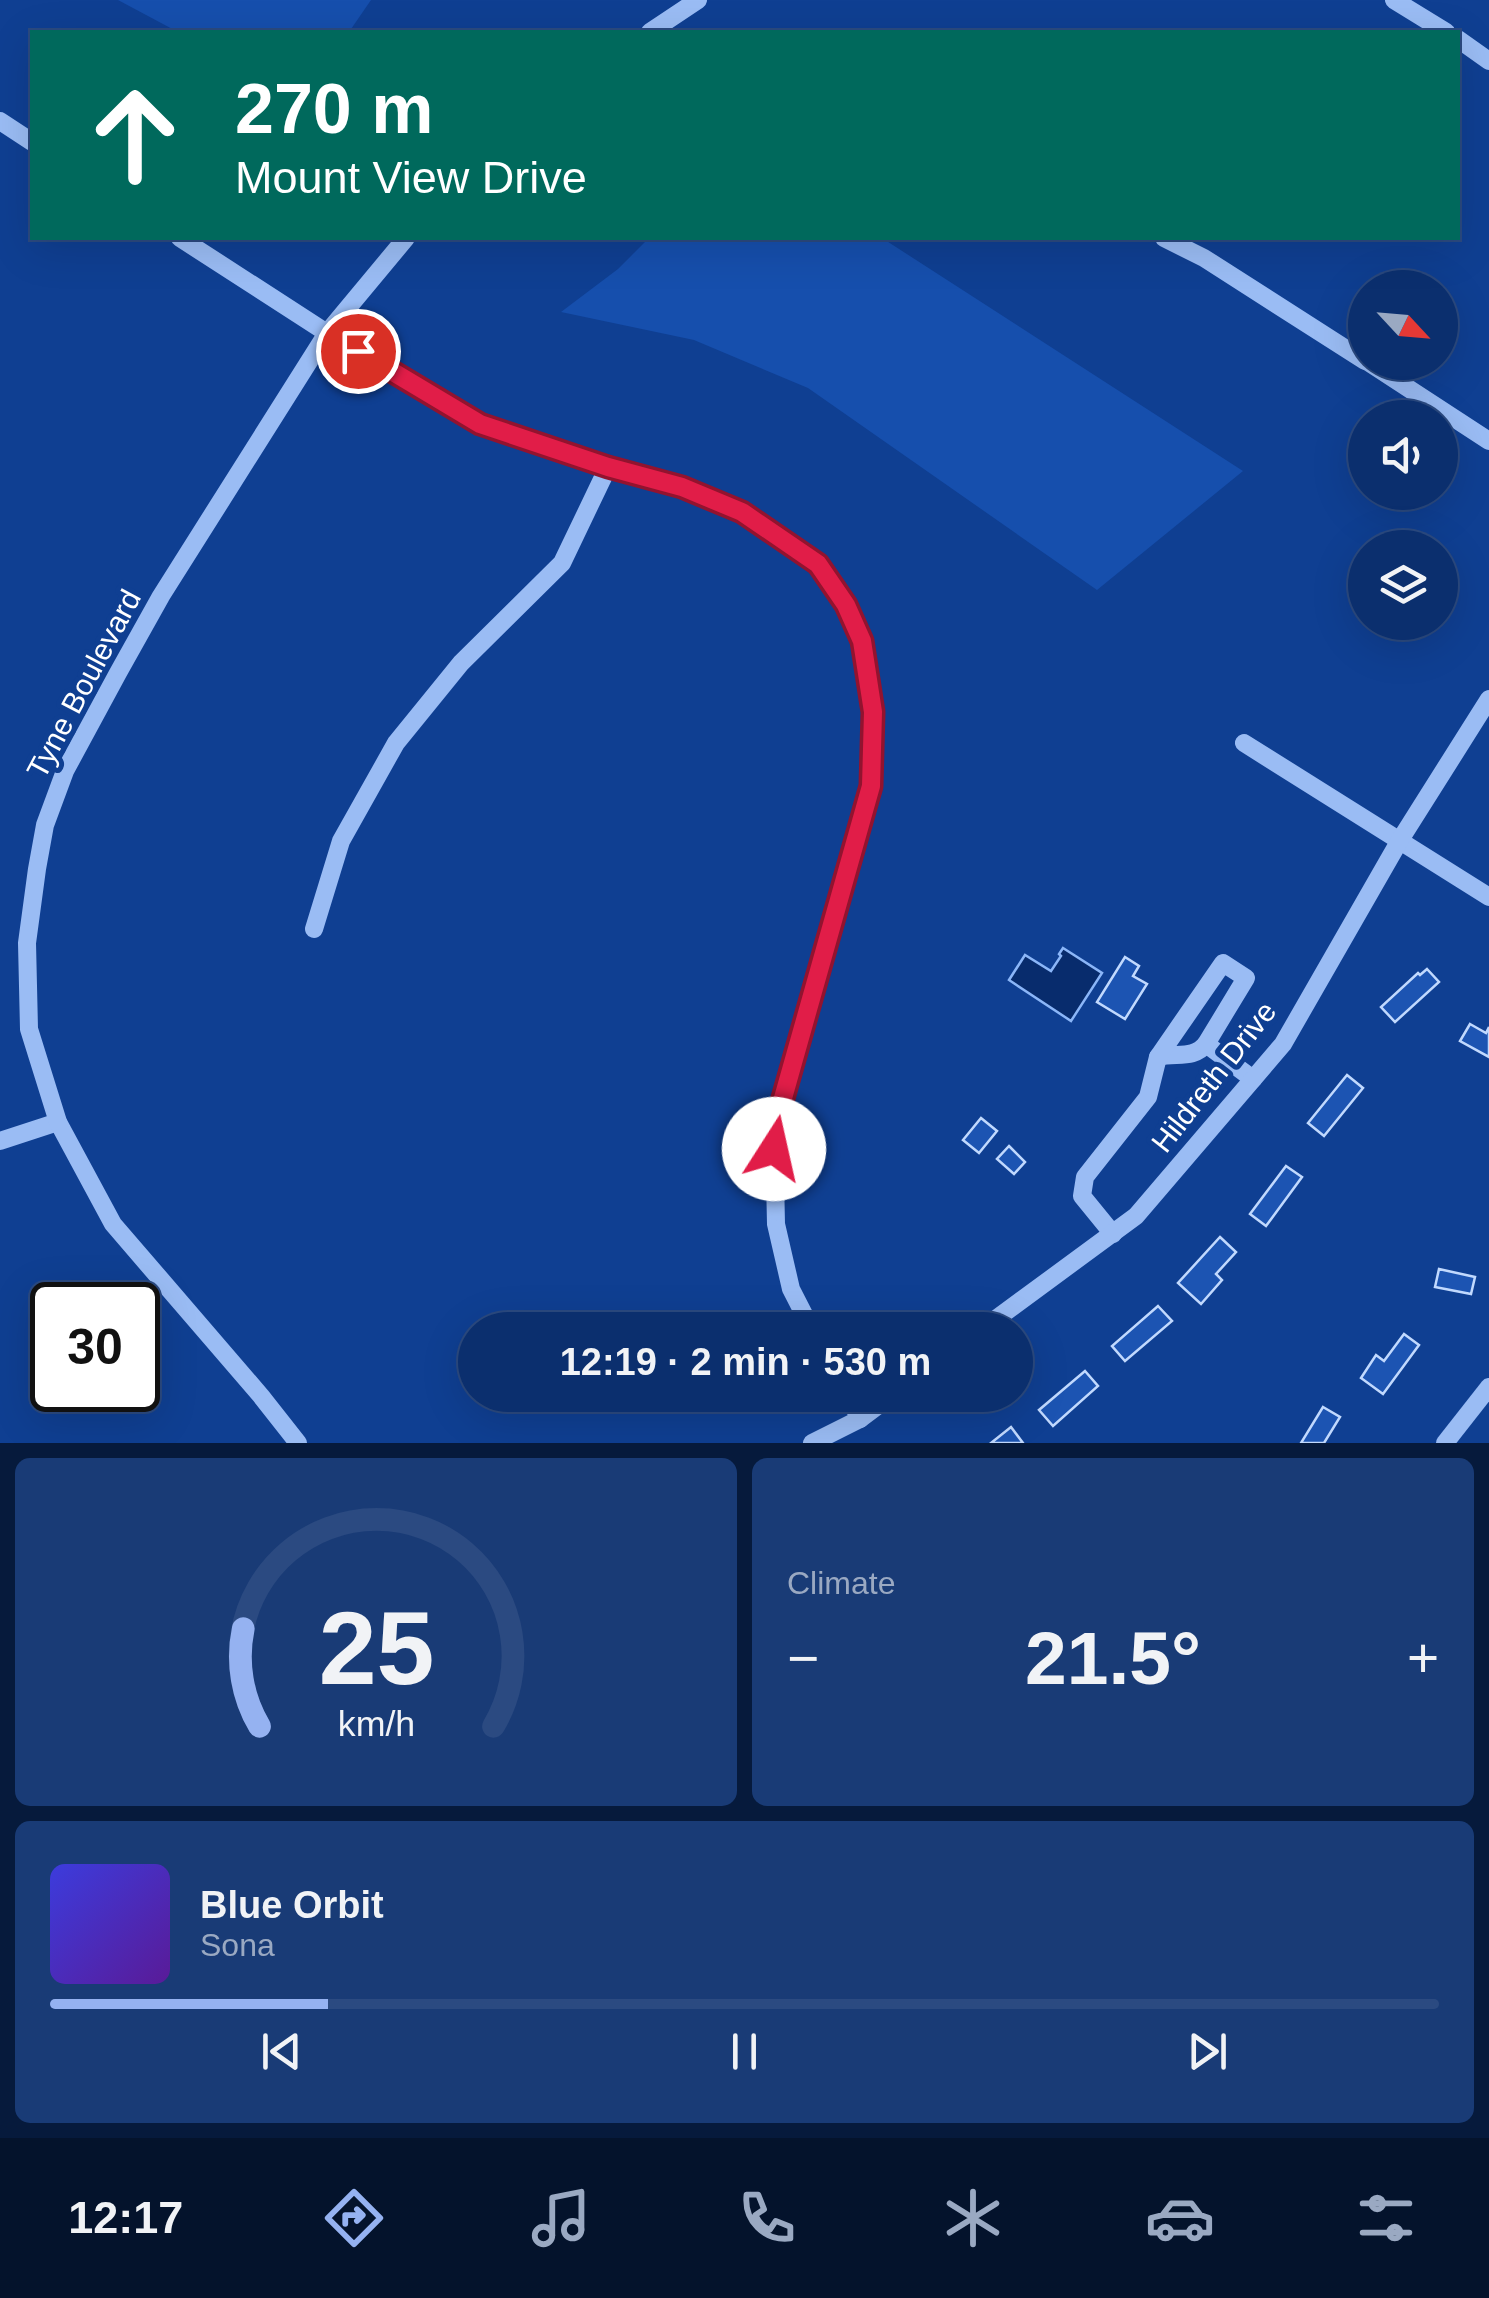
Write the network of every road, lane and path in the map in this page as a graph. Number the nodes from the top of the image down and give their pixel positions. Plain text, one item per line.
1 (698, 0) edge
2 (1394, 0) edge
3 (653, 30) edge
4 (1443, 30) edge
5 (1460, 41) edge
6 (1489, 61) edge
7 (0, 121) edge
8 (30, 141) edge
9 (183, 240) edge
10 (404, 240) edge
11 (1168, 240) edge
12 (327, 333) junction
13 (1348, 350) edge
14 (1394, 380) edge
15 (1489, 441) edge
16 (608, 467) junction
17 (1489, 699) edge
18 (1244, 743) dead end
19 (1400, 840) junction
20 (1489, 897) edge
21 (314, 929) dead end
22 (1206, 1044) junction
23 (1158, 1058) junction
24 (1253, 1079) junction
25 (58, 1122) junction
26 (0, 1142) edge
27 (1113, 1234) junction
28 (803, 1312) edge
29 (1006, 1312) edge
30 (1489, 1387) edge
31 (856, 1412) edge
32 (869, 1412) edge
33 (860, 1419) junction
34 (298, 1443) edge
35 (812, 1443) edge
36 (1445, 1443) edge

1 - 3 street
2 - 4 street
5 - 6 street
7 - 8 street
9 - 12 street
10 - 12 street, Tyne Boulevard
11 - 13 street
12 - 16 street
12 - 25 street, Tyne Boulevard
14 - 15 street
16 - 21 street
16 - 28 street
17 - 19 street, Hildreth Drive
18 - 19 street
19 - 20 street
19 - 24 street, Hildreth Drive
22 - 23 street
22 - 23 street
22 - 24 street
23 - 27 street
24 - 27 street, Hildreth Drive
25 - 26 street
25 - 34 street, Tyne Boulevard
27 - 29 street, Hildreth Drive
30 - 36 street
31 - 33 street
32 - 33 street
33 - 35 street

